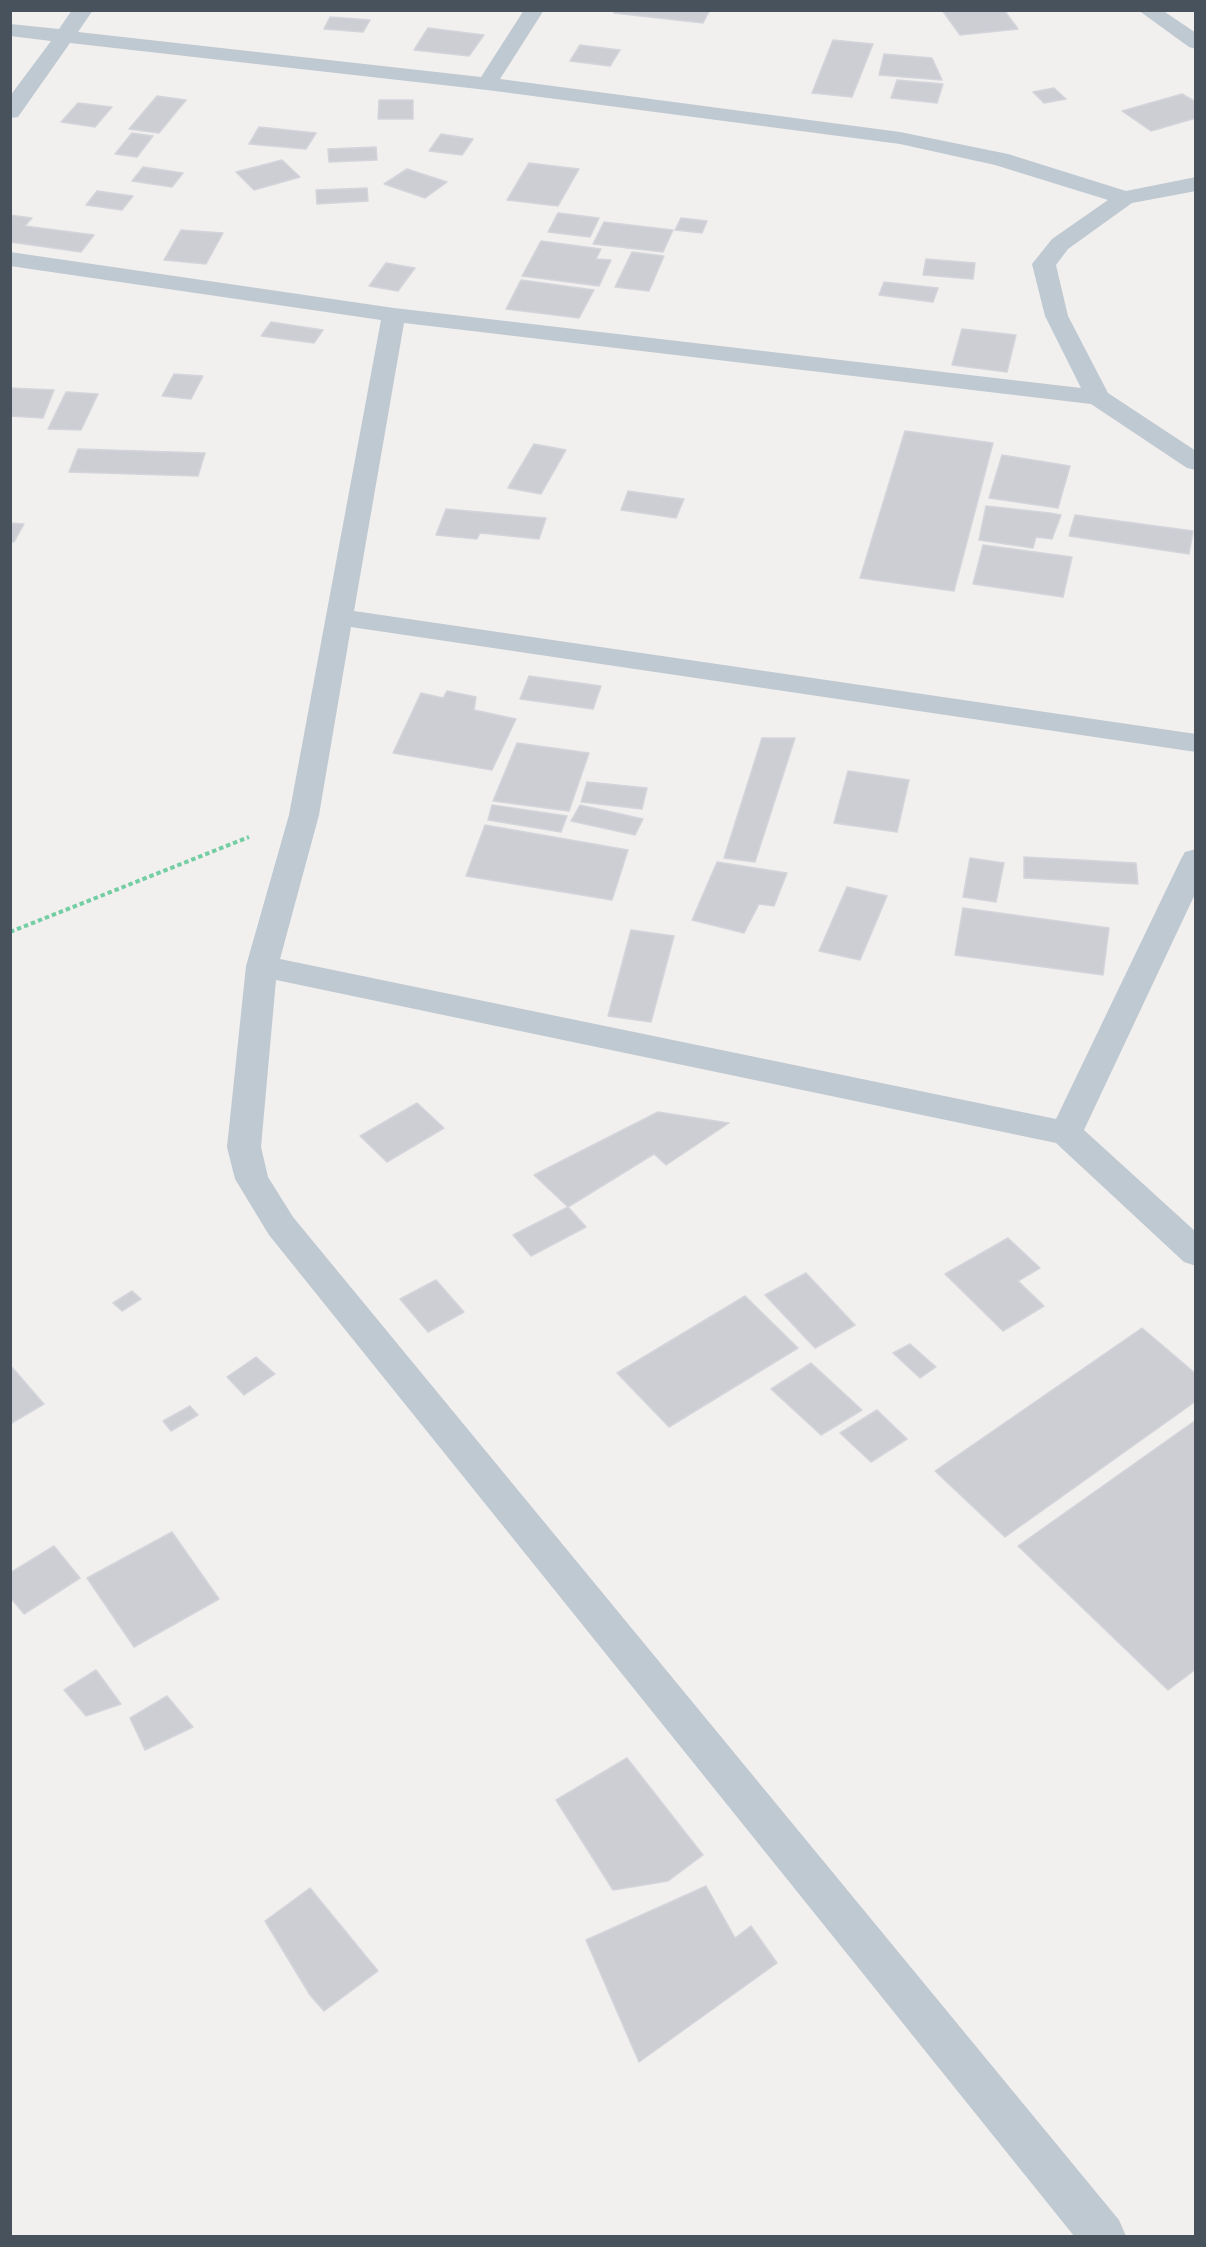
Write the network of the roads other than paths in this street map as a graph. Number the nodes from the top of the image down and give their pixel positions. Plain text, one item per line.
1 (83, 10) edge
2 (534, 10) edge
3 (1148, 10) edge
4 (10, 30) edge
5 (65, 37) junction
6 (1196, 44) edge
7 (487, 84) junction
8 (10, 112) edge
9 (1196, 184) edge
10 (1125, 198) junction
11 (10, 259) edge
12 (394, 315) junction
13 (1098, 397) junction
14 (1196, 463) edge
15 (339, 617) junction
16 (1196, 743) edge
17 (1196, 859) edge
18 (262, 966) junction
19 (1066, 1133) junction
20 (1196, 1253) edge
21 (1103, 2236) edge

1 - 5 street
2 - 7 street
3 - 6 street
4 - 5 street
5 - 7 street
5 - 8 street
7 - 10 street
9 - 10 street
10 - 13 street
11 - 12 street
12 - 13 street
12 - 15 street
13 - 14 street
15 - 16 street
15 - 18 street
17 - 19 street
18 - 19 street
18 - 21 street
19 - 20 street

